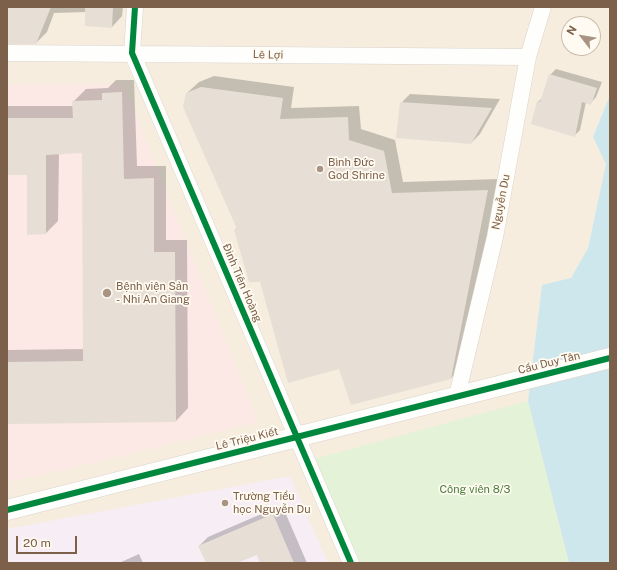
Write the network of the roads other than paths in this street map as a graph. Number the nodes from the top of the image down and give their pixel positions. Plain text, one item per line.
1 (134, 7) edge
2 (543, 7) edge
3 (7, 53) edge
4 (132, 53) junction
5 (528, 57) junction
6 (610, 358) edge
7 (492, 388) joint
8 (457, 396) junction
9 (297, 437) junction
10 (7, 510) edge
11 (351, 563) edge

1 - 4 street, Đinh Tiên Hoàng
2 - 5 street, Nguyễn Du
3 - 4 street, Lê Lợi
4 - 5 street, Lê Lợi
4 - 9 street, Đinh Tiên Hoàng
5 - 8 street, Nguyễn Du
6 - 7 street, Cầu Duy Tân
7 - 8 street, Lê Triệu Kiết
8 - 9 street, Lê Triệu Kiết
9 - 10 street, Lê Triệu Kiết
9 - 11 street, Đinh Tiên Hoàng

